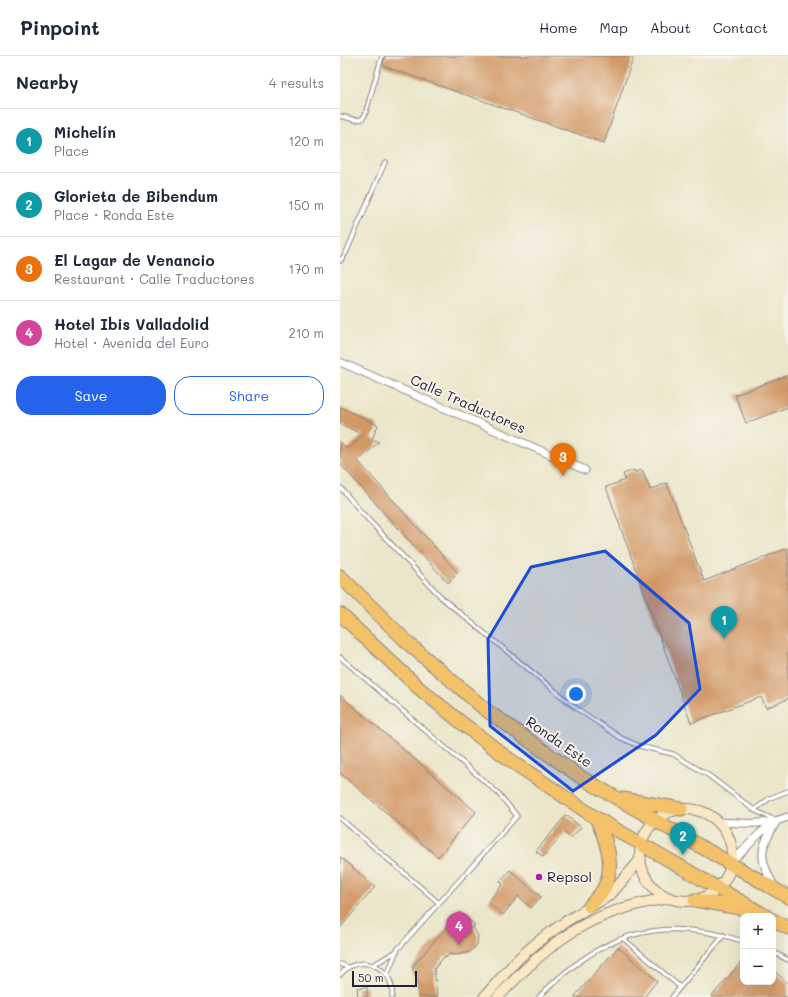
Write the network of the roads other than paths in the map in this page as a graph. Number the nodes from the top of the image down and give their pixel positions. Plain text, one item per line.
1 (382, 56) edge
2 (340, 116) edge
3 (385, 162) dead end
4 (340, 261) edge
5 (340, 362) edge
6 (585, 470) dead end
7 (340, 487) edge
8 (340, 576) edge
9 (340, 614) edge
10 (340, 657) edge
11 (788, 791) edge
12 (618, 798) junction
13 (681, 809) junction
14 (754, 810) junction
15 (788, 817) edge
16 (340, 818) edge
17 (596, 818) junction
18 (655, 821) junction
19 (777, 821) junction
20 (718, 822) junction
21 (642, 844) junction
22 (640, 858) junction
23 (732, 862) junction
24 (718, 888) junction
25 (782, 894) edge
26 (669, 898) junction
27 (695, 900) junction
28 (439, 903) junction
29 (590, 906) junction
30 (757, 913) edge
31 (760, 913) edge
32 (776, 922) edge
33 (788, 928) edge
34 (724, 935) junction
35 (624, 939) junction
36 (740, 940) edge
37 (398, 950) junction
38 (776, 954) edge
39 (788, 960) edge
40 (340, 964) edge
41 (373, 964) junction
42 (348, 967) junction
43 (340, 975) edge
44 (387, 975) junction
45 (680, 987) junction
46 (392, 997) edge
47 (484, 997) edge
48 (498, 997) edge
49 (539, 997) edge
50 (672, 997) edge

1 - 2 lane
3 - 4 lane
5 - 6 street, Calle Traductores
7 - 14 lane
8 - 12 highway, Ronda Este
9 - 17 highway
10 - 28 lane
11 - 14 lane
12 - 13 highway
12 - 18 highway, Ronda Este
13 - 18 street
13 - 20 street
14 - 19 lane
15 - 19 street
16 - 28 lane
17 - 21 highway
17 - 29 highway
18 - 21 street
18 - 23 highway, Ronda Este
19 - 20 street
19 - 23 street
19 - 25 street
20 - 23 street
21 - 22 street
21 - 24 highway
22 - 26 street
22 - 29 street
23 - 24 street
23 - 25 highway, Ronda Este
24 - 27 street
24 - 31 highway
26 - 27 street
26 - 48 street
27 - 30 highway
28 - 37 lane
29 - 47 street
32 - 33 highway
34 - 35 lane
34 - 36 lane
34 - 45 lane
35 - 45 lane
35 - 49 lane
37 - 41 lane
37 - 44 lane
38 - 39 lane
40 - 42 lane
41 - 42 lane
41 - 44 lane
42 - 43 lane
44 - 46 lane
45 - 50 lane

